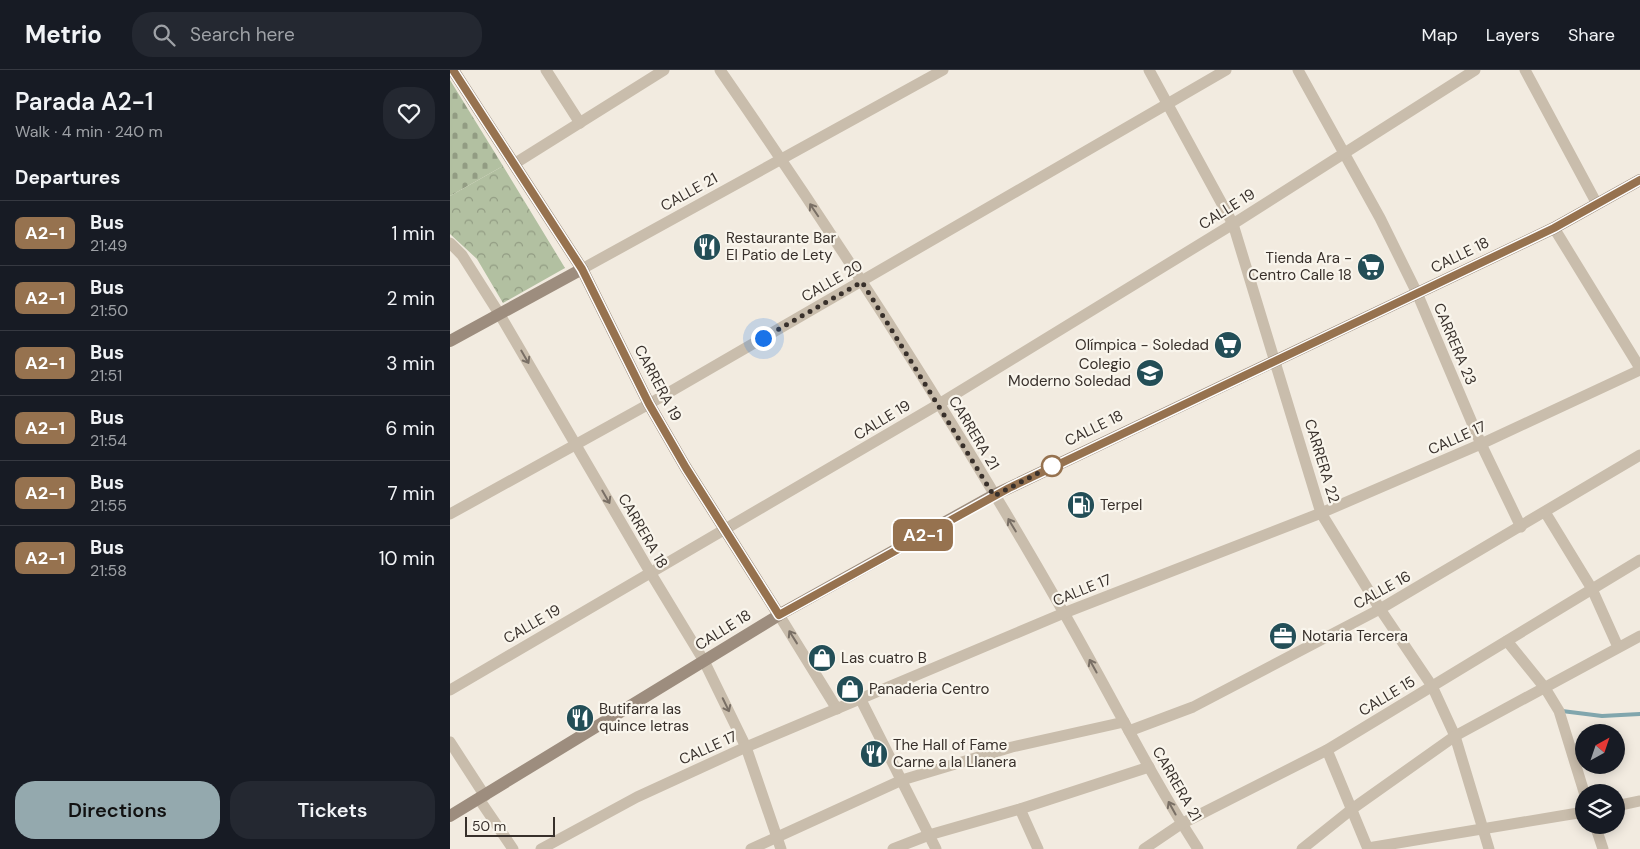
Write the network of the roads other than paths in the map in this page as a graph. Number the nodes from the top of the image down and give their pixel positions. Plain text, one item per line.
1 (453, 70) edge
2 (546, 70) edge
3 (664, 70) edge
4 (720, 70) edge
5 (942, 70) edge
6 (1149, 70) edge
7 (1226, 70) edge
8 (1298, 70) edge
9 (1475, 70) edge
10 (1525, 70) edge
11 (1168, 105) junction
12 (580, 123) junction
13 (1344, 152) junction
14 (780, 160) junction
15 (514, 164) junction
16 (1640, 180) edge
17 (1597, 204) junction
18 (1232, 224) junction
19 (1554, 228) junction
20 (450, 243) edge
21 (582, 269) junction
22 (862, 282) junction
23 (1418, 294) junction
24 (500, 315) junction
25 (450, 341) edge
26 (1276, 360) junction
27 (1640, 369) edge
28 (649, 404) junction
29 (939, 404) junction
30 (575, 444) junction
31 (1481, 444) junction
32 (1640, 455) edge
33 (994, 496) junction
34 (1545, 512) junction
35 (1321, 513) junction
36 (450, 514) edge
37 (1520, 527) junction
38 (724, 531) junction
39 (1640, 560) edge
40 (650, 572) junction
41 (1592, 589) junction
42 (1380, 609) junction
43 (1064, 613) junction
44 (779, 615) junction
45 (1640, 636) edge
46 (1507, 641) junction
47 (1618, 647) junction
48 (704, 661) junction
49 (1432, 686) junction
50 (1545, 688) junction
51 (450, 690) edge
52 (862, 700) junction
53 (837, 709) junction
54 (1126, 727) junction
55 (1455, 736) junction
56 (450, 742) edge
57 (746, 747) junction
58 (1327, 750) junction
59 (1149, 767) junction
60 (902, 780) junction
61 (1582, 784) edge
62 (482, 797) junction
63 (1640, 801) edge
64 (1625, 804) edge
65 (1020, 809) junction
66 (1352, 809) junction
67 (1575, 813) edge
68 (450, 816) edge
69 (1181, 824) junction
70 (1482, 828) junction
71 (1598, 834) edge
72 (929, 836) junction
73 (777, 838) junction
74 (546, 848) edge
75 (1368, 848) edge
76 (513, 849) edge
77 (752, 849) edge
78 (782, 849) edge
79 (893, 849) edge
80 (936, 849) edge
81 (1038, 849) edge
82 (1144, 849) edge
83 (1198, 849) edge
84 (1302, 849) edge
85 (1489, 849) edge
86 (1603, 849) edge

1 - 15 main road, CARRERA 19
2 - 12 street
3 - 12 street
4 - 14 street, CARRERA 21
5 - 14 street, CALLE 21
6 - 11 street, CARRERA 22
7 - 11 street, CALLE 20
8 - 13 street, CARRERA 23
9 - 13 street, CALLE 19
10 - 17 street
11 - 18 street, CARRERA 22
11 - 22 street, CALLE 20
12 - 15 street
13 - 18 street, CALLE 19
13 - 23 street, CARRERA 23
14 - 21 street, CALLE 21
22 -> 14 street, CARRERA 21
15 - 21 main road, CARRERA 19
16 - 17 main road, CALLE 18
17 - 19 main road, CALLE 18
18 - 26 street, CARRERA 22
18 - 29 street, CALLE 19
19 - 23 main road, CALLE 18
19 - 27 street
20 - 24 street, CARRERA 18
21 - 24 main road, CALLE 21
21 - 28 main road, CARRERA 19
22 - 28 street, CALLE 20
22 - 29 street, CARRERA 21
23 - 26 main road, CALLE 18
23 - 31 street, CARRERA 23
24 - 25 main road, CALLE 21
24 -> 30 street, CARRERA 18
26 - 33 main road, CALLE 18
26 - 35 street, CARRERA 22
27 - 31 street, CALLE 17
28 - 30 street, CALLE 20
28 - 38 main road, CARRERA 19
29 - 33 street, CARRERA 21
29 - 38 street, CALLE 19
30 - 36 street, CALLE 20
30 -> 40 street, CARRERA 18
31 - 35 street, CALLE 17
31 - 37 street, CARRERA 23
32 - 34 street, CALLE 16
43 -> 33 street, CARRERA 21
33 - 44 main road, CALLE 18
34 - 37 street, CALLE 16
34 - 41 street
35 - 42 street, CARRERA 22
35 - 43 street, CALLE 17
37 - 42 street, CALLE 16
38 - 40 street, CALLE 19
38 - 44 main road, CARRERA 19
39 - 41 street, CALLE 15
40 - 48 street, CARRERA 18
40 - 51 street, CALLE 19
41 - 46 street, CALLE 15
41 - 47 street
42 - 49 street, CARRERA 22
42 - 54 street, CALLE 16
43 - 52 street, CALLE 17
54 -> 43 street, CARRERA 21
44 - 48 main road, CALLE 18
53 -> 44 street, CARRERA 19
45 - 47 street
46 - 49 street, CALLE 15
46 - 50 street
47 - 50 street
48 -> 57 street, CARRERA 18
48 - 62 main road, CALLE 18
49 - 55 street, CARRERA 22
49 - 58 street, CALLE 15
50 - 55 street
50 - 61 street
52 - 53 street, CALLE 17
52 - 60 street
53 - 57 street, CALLE 17
54 - 59 street, CARRERA 21
54 - 60 street, CALLE 16
55 - 66 street
55 - 70 street, CARRERA 22
56 - 62 street
57 - 73 street, CARRERA 18
57 - 74 street, CALLE 17
58 - 66 street
58 - 69 street, CALLE 15
59 - 65 street
69 -> 59 street, CARRERA 21
60 - 72 street
60 - 73 street, CALLE 16
62 - 68 main road, CALLE 18
62 - 76 street
63 - 64 street
65 - 72 street
65 - 81 street
66 - 75 street
66 - 84 street
67 - 70 street
69 - 82 street, CALLE 15
69 - 83 street, CARRERA 21
70 - 75 street
70 - 85 street, CARRERA 22
71 - 86 street
72 - 79 street
72 - 80 street
73 - 77 street, CALLE 16
73 - 78 street, CARRERA 18

